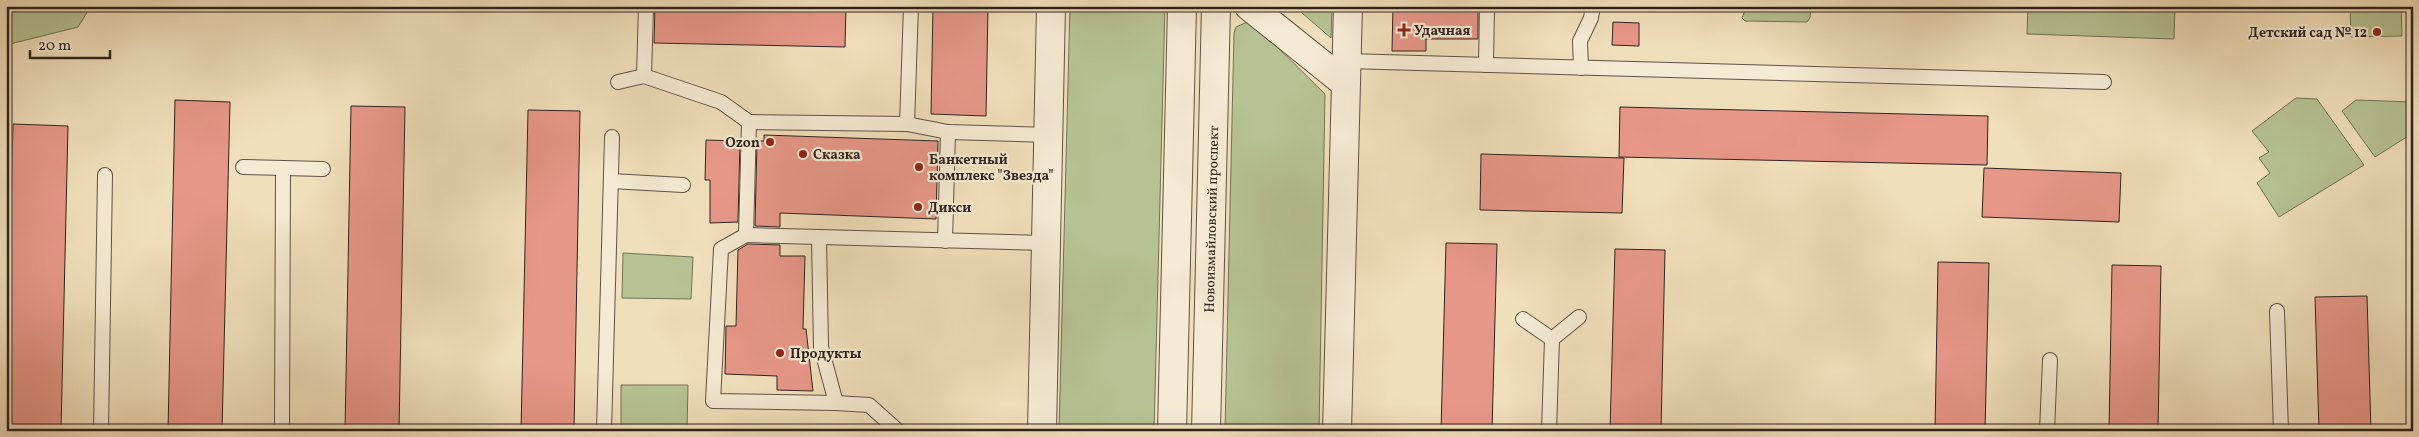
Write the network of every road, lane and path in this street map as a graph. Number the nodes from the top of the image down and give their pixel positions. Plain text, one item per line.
1 (646, 6) edge
2 (911, 6) edge
3 (1051, 6) edge
4 (1182, 6) edge
5 (1216, 6) edge
6 (1249, 6) edge
7 (1348, 6) edge
8 (1487, 6) edge
9 (1593, 6) edge
10 (1486, 65) junction
11 (1581, 68) junction
12 (1346, 72) junction
13 (644, 76) junction
14 (618, 82) dead end
15 (2104, 82) dead end
16 (749, 122) junction
17 (907, 124) junction
18 (948, 132) junction
19 (1050, 135) junction
20 (612, 137) dead end
21 (243, 167) dead end
22 (283, 168) junction
23 (323, 169) dead end
24 (105, 175) dead end
25 (611, 181) junction
26 (683, 185) dead end
27 (746, 235) junction
28 (820, 238) junction
29 (945, 241) junction
30 (1046, 243) junction
31 (2277, 312) dead end
32 (1578, 317) dead end
33 (1522, 319) dead end
34 (1552, 339) junction
35 (2050, 360) dead end
36 (836, 403) junction
37 (100, 431) edge
38 (282, 431) edge
39 (604, 431) edge
40 (898, 431) edge
41 (1042, 431) edge
42 (1172, 431) edge
43 (1206, 431) edge
44 (1338, 431) edge
45 (1549, 431) edge
46 (2047, 431) edge
47 (2281, 431) edge

1 - 13 lane
2 - 17 lane
3 - 19 street
4 - 42 street
5 - 43 street, Новоизмайловский проспект
6 - 12 street
7 - 12 street
8 - 10 lane
9 - 11 lane
10 - 11 lane
10 - 12 lane
11 - 15 lane
12 - 44 street
13 - 14 lane
13 - 16 lane
16 - 17 lane
16 - 27 lane
17 - 18 lane
18 - 19 lane
18 - 29 lane
19 - 30 street
20 - 25 lane
21 - 22 lane
22 - 23 lane
22 - 38 lane
24 - 37 lane
25 - 26 lane
25 - 39 lane
27 - 28 lane
27 - 36 lane
28 - 29 lane
28 - 36 lane
29 - 30 lane
30 - 41 street
31 - 47 lane
32 - 34 lane
33 - 34 lane
34 - 45 lane
35 - 46 lane
36 - 40 lane

